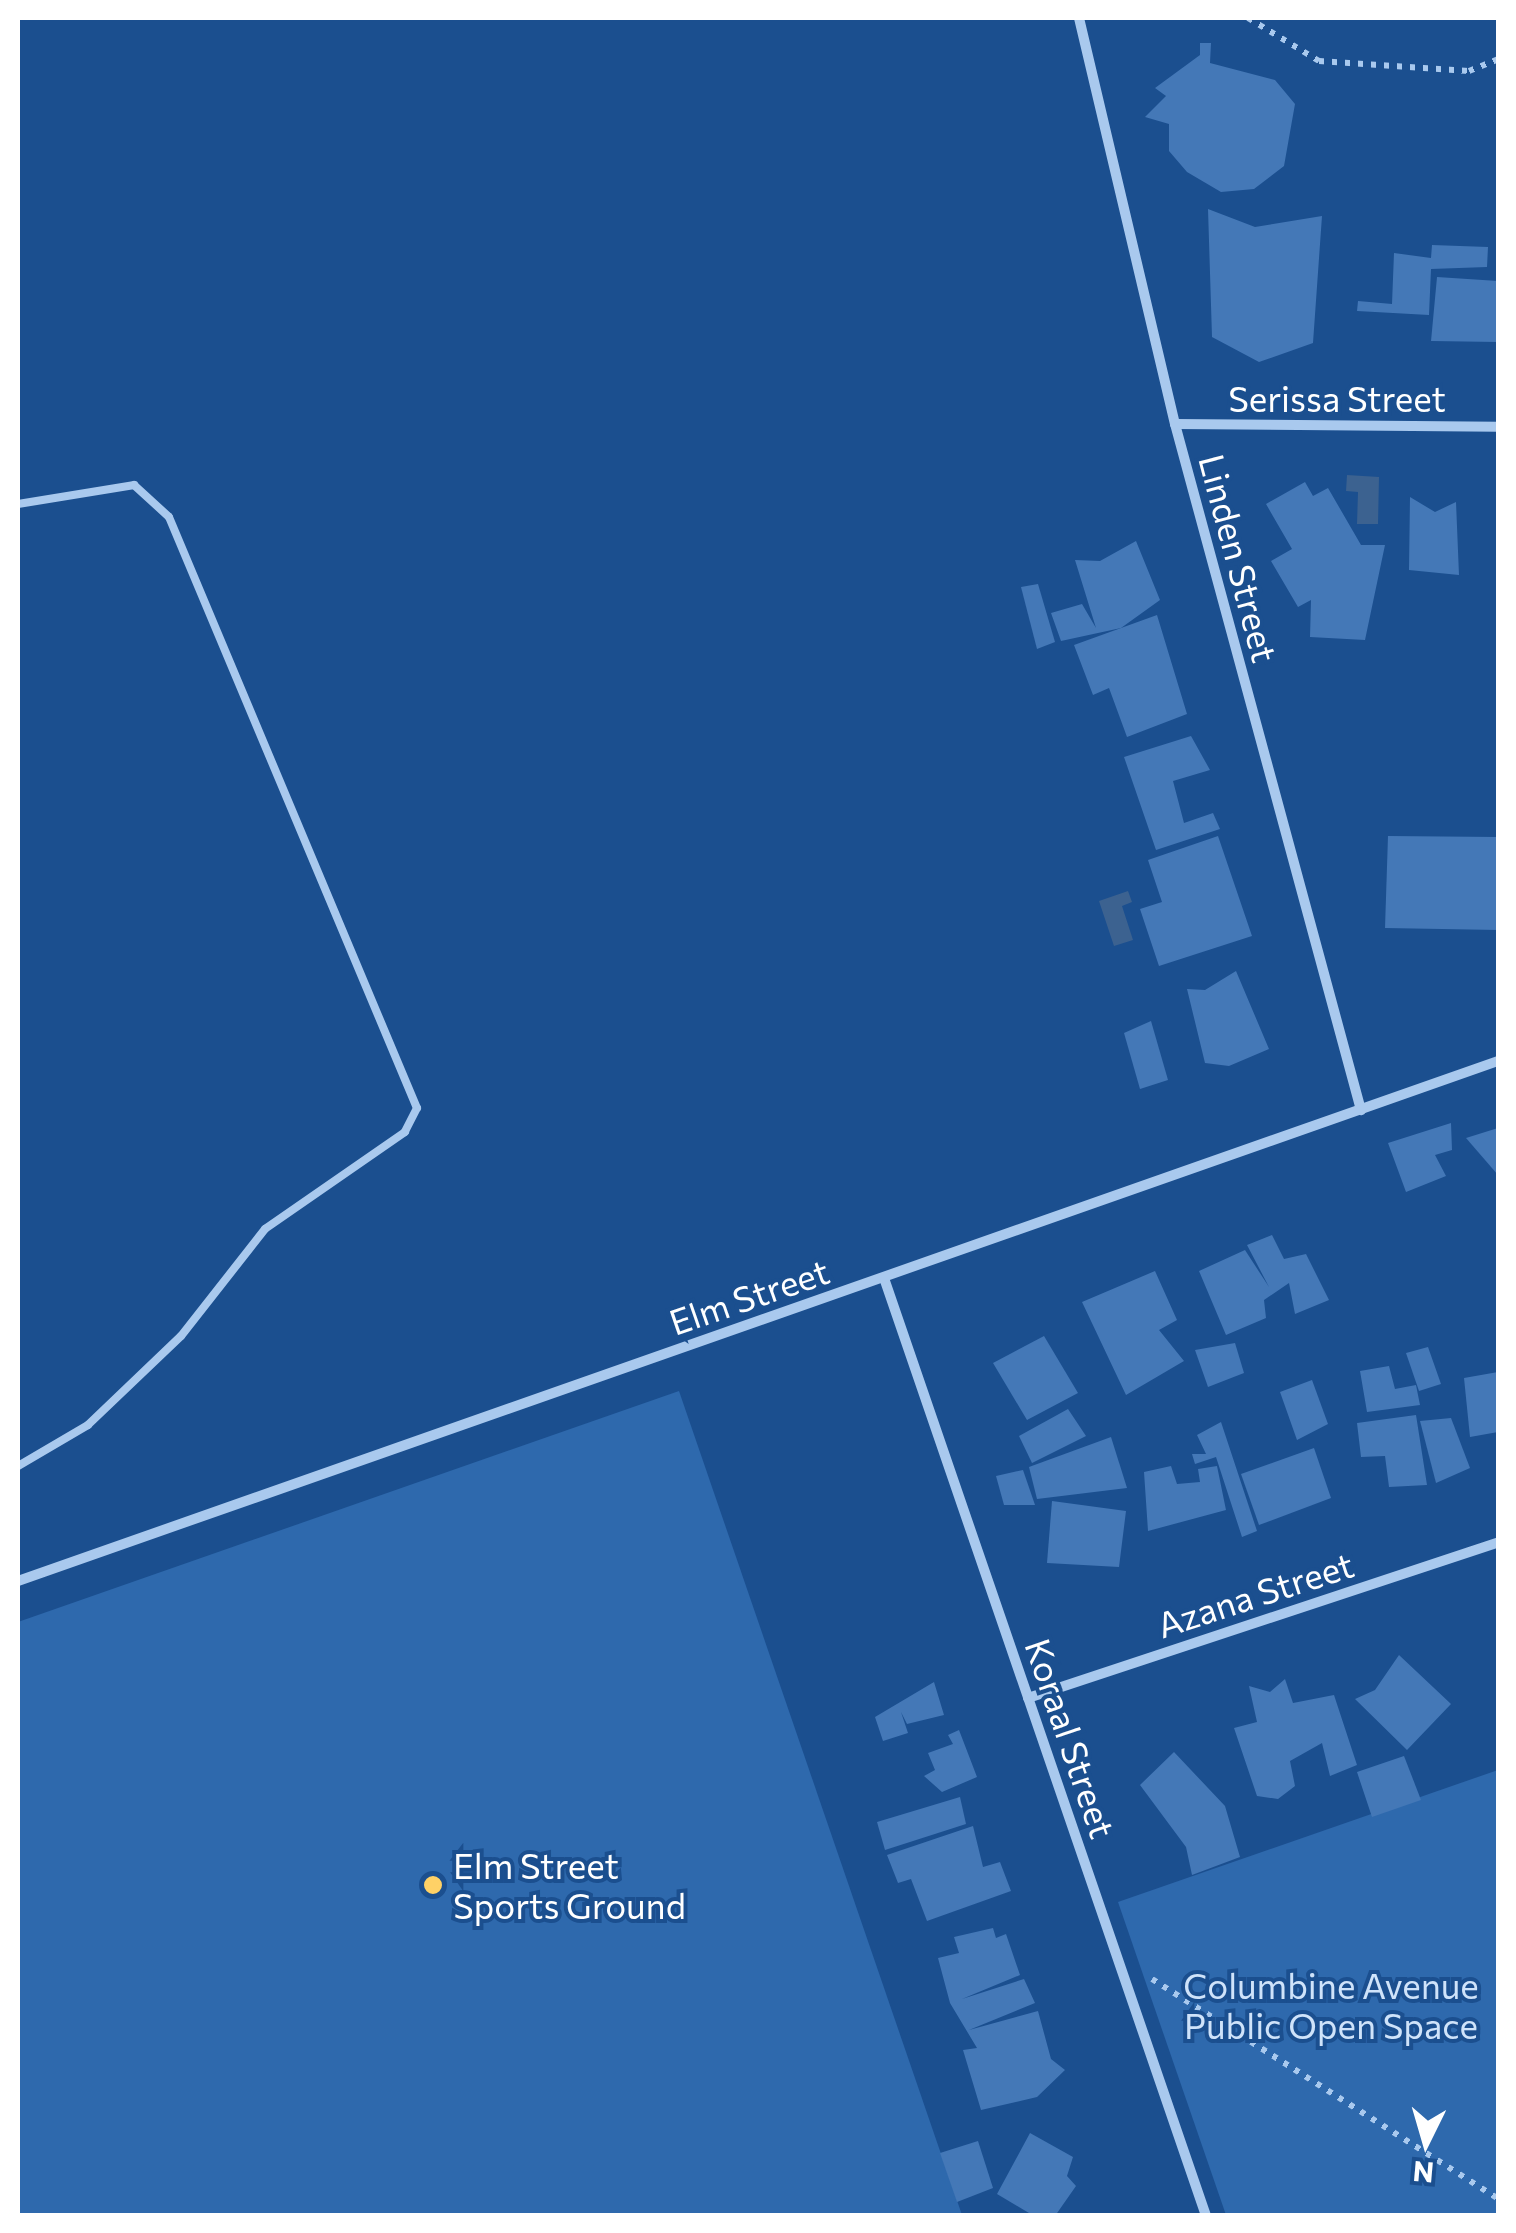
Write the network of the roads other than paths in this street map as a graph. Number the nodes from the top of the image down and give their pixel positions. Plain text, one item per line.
1 (1079, 18) edge
2 (1174, 424) junction
3 (1498, 427) edge
4 (18, 504) edge
5 (1498, 1061) edge
6 (1361, 1110) junction
7 (884, 1278) junction
8 (18, 1466) edge
9 (1498, 1543) edge
10 (18, 1580) edge
11 (1028, 1698) junction
12 (1206, 2216) edge

1 - 2 street, Linden Street
2 - 3 street, Serissa Street
2 - 6 street, Linden Street
4 - 8 lane
5 - 6 street, Elm Street
6 - 7 street, Elm Street
7 - 10 street, Elm Street
7 - 11 street, Koraal Street
9 - 11 street, Azana Street
11 - 12 street, Koraal Street

